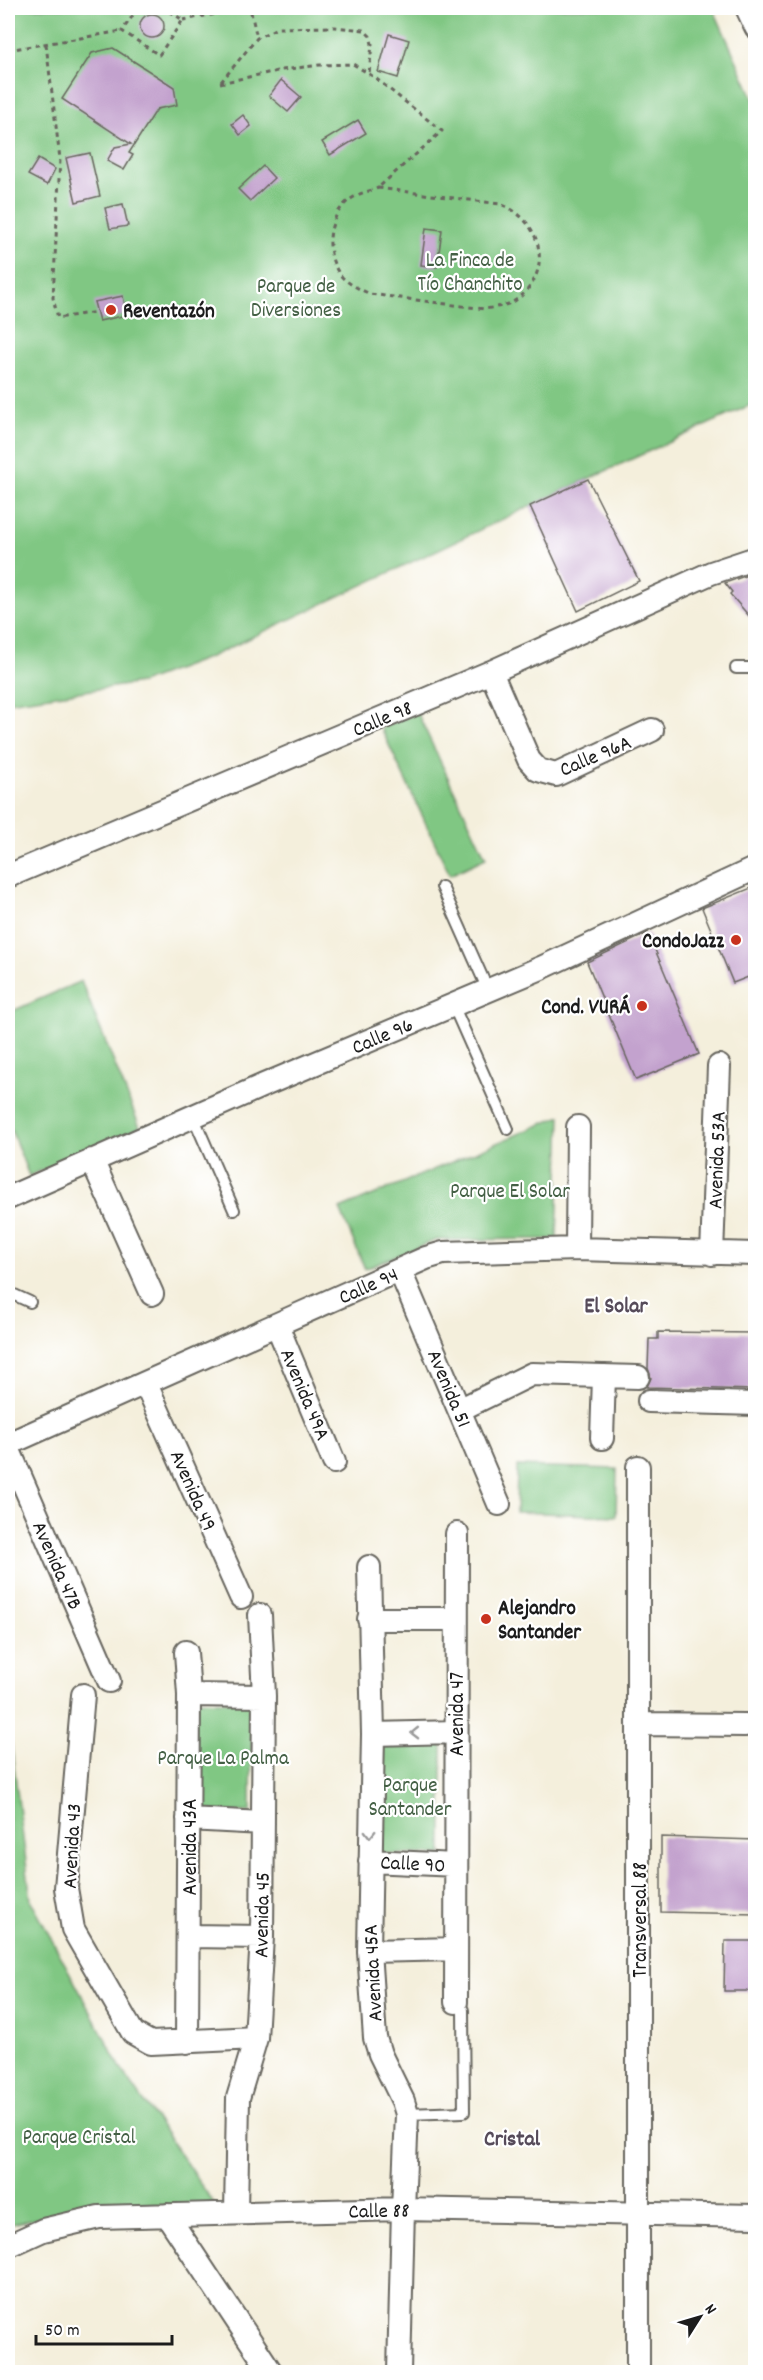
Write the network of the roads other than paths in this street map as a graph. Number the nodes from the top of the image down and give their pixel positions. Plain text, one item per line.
1 (749, 8) edge
2 (755, 27) edge
3 (756, 558) edge
4 (736, 668) dead end
5 (756, 668) edge
6 (491, 672) junction
7 (652, 730) dead end
8 (756, 867) edge
9 (8, 876) edge
10 (442, 887) dead end
11 (488, 990) junction
12 (453, 1005) junction
13 (719, 1066) dead end
14 (193, 1116) junction
15 (578, 1127) dead end
16 (508, 1129) dead end
17 (92, 1160) junction
18 (8, 1198) edge
19 (234, 1209) dead end
20 (577, 1249) junction
21 (712, 1254) junction
22 (756, 1254) edge
23 (400, 1271) junction
24 (8, 1292) edge
25 (152, 1294) dead end
26 (30, 1302) dead end
27 (277, 1325) junction
28 (603, 1376) junction
29 (638, 1377) dead end
30 (146, 1384) junction
31 (649, 1401) dead end
32 (756, 1404) edge
33 (459, 1410) junction
34 (602, 1438) dead end
35 (8, 1446) edge
36 (334, 1462) dead end
37 (638, 1467) dead end
38 (499, 1504) dead end
39 (457, 1534) dead end
40 (369, 1568) dead end
41 (241, 1597) dead end
42 (261, 1616) dead end
43 (369, 1619) junction
44 (456, 1619) junction
45 (186, 1652) dead end
46 (109, 1681) dead end
47 (83, 1695) dead end
48 (189, 1695) junction
49 (264, 1696) junction
50 (639, 1724) junction
51 (745, 1725) dead end
52 (456, 1732) junction
53 (373, 1734) junction
54 (188, 1819) junction
55 (262, 1823) junction
56 (370, 1861) junction
57 (456, 1865) junction
58 (189, 1936) junction
59 (262, 1937) junction
60 (456, 1949) junction
61 (369, 1950) junction
62 (460, 2006) joint
63 (256, 2038) junction
64 (187, 2042) junction
65 (407, 2114) junction
66 (402, 2209) junction
67 (236, 2212) junction
68 (639, 2213) junction
69 (167, 2214) junction
70 (756, 2216) edge
71 (8, 2246) edge
72 (271, 2373) edge
73 (399, 2373) edge
74 (638, 2373) edge

1 - 2 street
3 - 6 street, Calle 98
4 - 5 lane
6 - 7 street, Calle 96A
6 - 9 street, Calle 98
8 - 11 street, Calle 96
10 - 11 lane
11 - 12 street, Calle 96
12 - 14 street, Calle 96
12 - 16 lane
13 - 21 street, Avenida 53A
14 - 17 street, Calle 96
14 - 19 lane
15 - 20 street
17 - 18 street, Calle 96
17 - 25 street
20 - 21 street, Calle 94
20 - 23 street, Calle 94
21 - 22 street, Calle 94
23 - 27 street, Calle 94
23 - 33 street, Avenida 51
24 - 26 lane
27 - 30 street, Calle 94
27 - 36 street, Avenida 49A
28 - 29 street
28 - 33 street
28 - 34 street
30 - 35 street, Calle 94
30 - 41 street, Avenida 49
31 - 32 street
33 - 38 street, Avenida 51
35 - 46 street, Avenida 47B
37 - 50 street, Transversal 88
39 - 44 street, Avenida 47
40 - 43 street, Avenida 45A
42 - 49 street, Avenida 45
43 - 44 street
43 - 53 street, Avenida 45A
44 - 52 street, Avenida 47
45 - 48 street, Avenida 43A
47 - 64 street, Avenida 43
48 - 49 street
48 - 54 street, Avenida 43A
49 - 55 street, Avenida 45
50 - 51 street
50 - 68 street, Transversal 88
52 -> 53 street
52 - 57 street, Avenida 47
53 -> 56 street, Avenida 45A
54 - 55 street
54 - 58 street, Avenida 43A
55 - 59 street, Avenida 45
56 - 57 street, Calle 90
56 - 61 street, Avenida 45A
57 - 60 street, Avenida 47
58 - 59 street
58 - 64 street, Avenida 43A
59 - 63 street, Avenida 45
60 - 61 street
60 - 62 street, Avenida 47
61 - 65 street, Avenida 45A
62 - 65 lane
63 - 64 street
63 - 67 street, Avenida 45
65 - 66 street, Avenida 45A
66 - 67 street, Calle 88
66 - 68 street, Calle 88
66 - 73 street, Avenida 45A
67 - 69 street, Calle 88
68 - 70 street, Calle 88
68 - 74 street, Transversal 88
69 - 71 street, Calle 88
69 - 72 street

